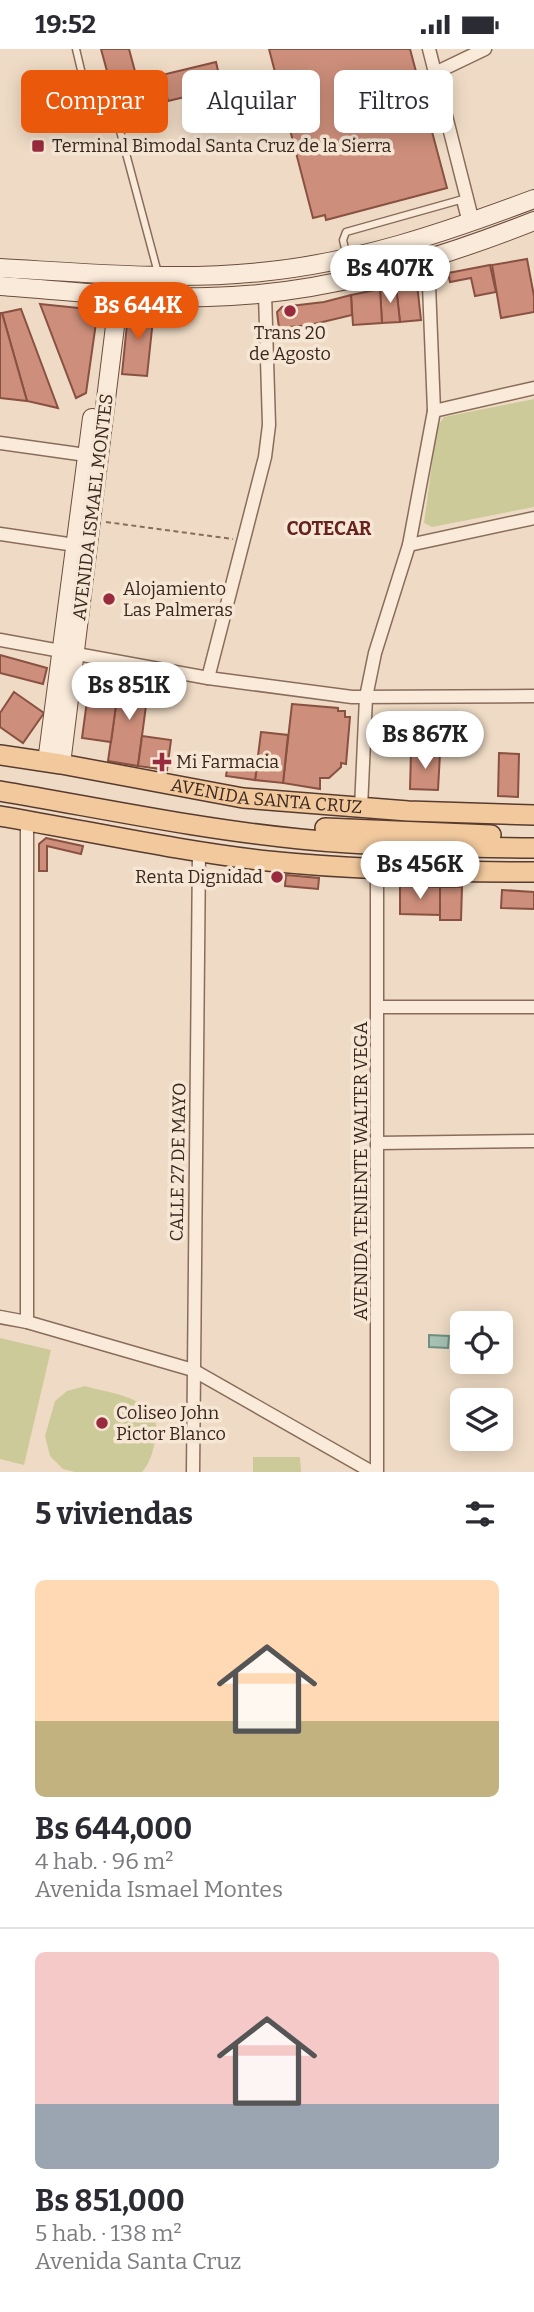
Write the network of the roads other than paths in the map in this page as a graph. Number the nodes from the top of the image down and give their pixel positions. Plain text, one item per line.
1 (76, 49) edge
2 (429, 49) edge
3 (485, 49) edge
4 (434, 70) edge
5 (441, 70) edge
6 (448, 133) edge
7 (463, 199) junction
8 (534, 199) edge
9 (534, 221) edge
10 (470, 223) junction
11 (348, 259) junction
12 (428, 260) junction
13 (0, 268) edge
14 (159, 275) junction
15 (352, 279) junction
16 (0, 286) edge
17 (104, 294) junction
18 (265, 294) junction
19 (126, 295) junction
20 (534, 388) edge
21 (434, 411) junction
22 (0, 443) edge
23 (86, 455) junction
24 (534, 518) edge
25 (0, 534) edge
26 (75, 545) junction
27 (409, 545) junction
28 (0, 639) edge
29 (68, 651) junction
30 (208, 678) junction
31 (534, 696) edge
32 (366, 697) junction
33 (0, 755) edge
34 (54, 763) junction
35 (0, 778) edge
36 (0, 791) edge
37 (361, 808) junction
38 (513, 815) junction
39 (534, 815) edge
40 (0, 816) edge
41 (27, 821) junction
42 (534, 821) edge
43 (534, 835) edge
44 (503, 848) junction
45 (534, 848) edge
46 (199, 852) junction
47 (534, 862) edge
48 (377, 870) junction
49 (534, 872) edge
50 (378, 1007) junction
51 (534, 1007) edge
52 (534, 1141) edge
53 (378, 1143) junction
54 (0, 1317) edge
55 (27, 1322) junction
56 (193, 1370) junction
57 (193, 1472) edge
58 (375, 1472) edge

1 - 14 lane
2 - 4 street
3 - 5 street
6 - 7 street
7 - 10 street
7 - 11 lane
8 - 10 main road
9 - 12 main road
10 - 11 main road
11 - 14 main road
11 - 15 main road
12 - 15 main road
12 - 21 street
13 - 14 main road
15 - 18 main road
16 - 17 main road
17 - 19 main road
17 - 23 main road, AVENIDA ISMAEL MONTES
18 - 19 main road
18 - 30 street
19 - 29 main road, AVENIDA ISMAEL MONTES
20 - 21 street
21 - 27 street
22 - 23 street
23 - 26 main road, AVENIDA ISMAEL MONTES
24 - 27 street
25 - 26 street
26 - 29 main road, AVENIDA ISMAEL MONTES
27 - 32 street
28 - 29 street
29 - 30 street
29 - 34 main road, AVENIDA ISMAEL MONTES
30 - 32 street
31 - 32 street
32 - 37 street
33 - 34 main road, AVENIDA SANTA CRUZ
34 - 37 main road, AVENIDA SANTA CRUZ
35 - 43 main road, AVENIDA SANTA CRUZ
36 - 44 main road, AVENIDA SANTA CRUZ
37 - 38 main road, AVENIDA SANTA CRUZ
38 - 39 main road, AVENIDA SANTA CRUZ
38 - 42 main road
40 - 41 main road
41 - 46 main road
41 - 55 street
44 - 45 main road, AVENIDA SANTA CRUZ
44 - 47 main road
46 - 48 main road
46 - 56 street, CALLE 27 DE MAYO
48 - 49 main road
48 - 50 street, AVENIDA TENIENTE WALTER VEGA
50 - 51 street
50 - 53 street, AVENIDA TENIENTE WALTER VEGA
52 - 53 street
53 - 58 street, AVENIDA TENIENTE WALTER VEGA
54 - 55 street
55 - 56 street
56 - 57 street, CALLE 27 DE MAYO
56 - 58 street

